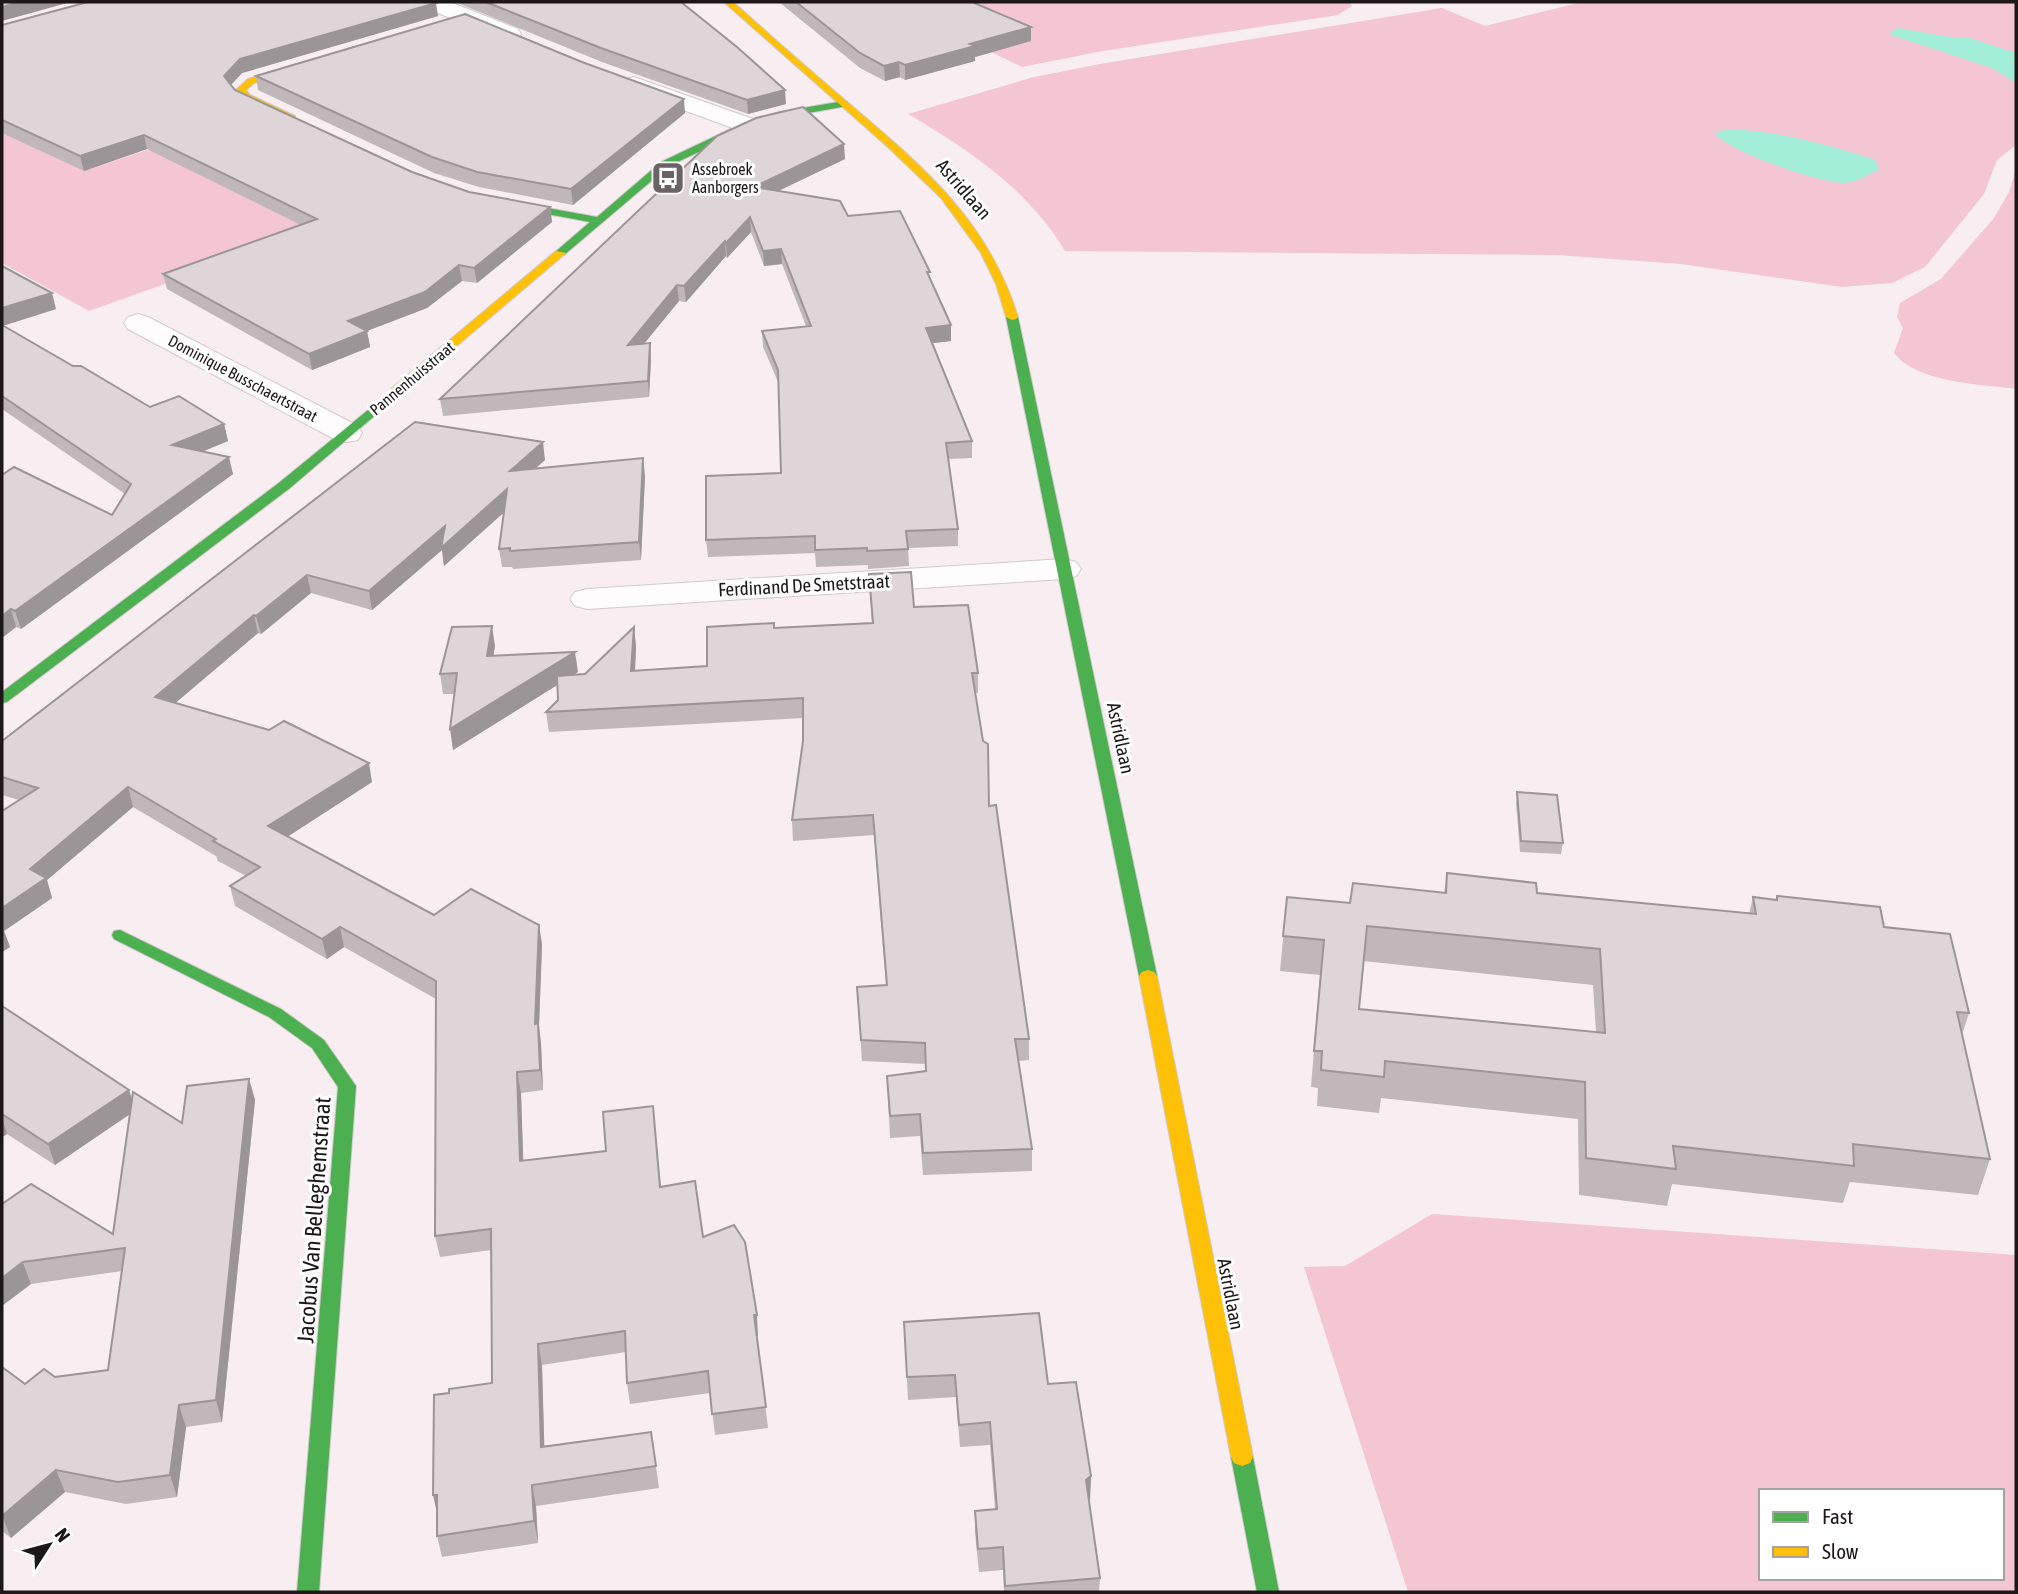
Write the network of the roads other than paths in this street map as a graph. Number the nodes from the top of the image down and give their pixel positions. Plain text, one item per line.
1 (431, 2) edge
2 (727, 2) edge
3 (470, 18) junction
4 (446, 24) edge
5 (532, 43) edge
6 (318, 61) edge
7 (619, 78) edge
8 (844, 104) junction
9 (747, 125) junction
10 (310, 127) edge
11 (485, 199) edge
12 (598, 220) junction
13 (138, 323) dead end
14 (347, 433) junction
15 (1064, 569) junction
16 (587, 598) dead end
17 (2, 699) edge
18 (120, 935) dead end
19 (308, 1592) edge
20 (1268, 1592) edge

1 - 3 street
2 - 8 street, Astridlaan
3 - 4 street
3 - 5 street
6 - 10 street
7 - 9 street
8 - 9 street, Pannenhuisstraat
8 - 15 street, Astridlaan
9 - 12 street, Pannenhuisstraat
11 - 12 street
12 - 14 street, Pannenhuisstraat
13 - 14 street, Dominique Busschaertstraat
14 - 17 street, Pannenhuisstraat
15 - 16 street, Ferdinand De Smetstraat
15 - 20 street, Astridlaan
18 - 19 street, Jacobus Van Belleghemstraat

